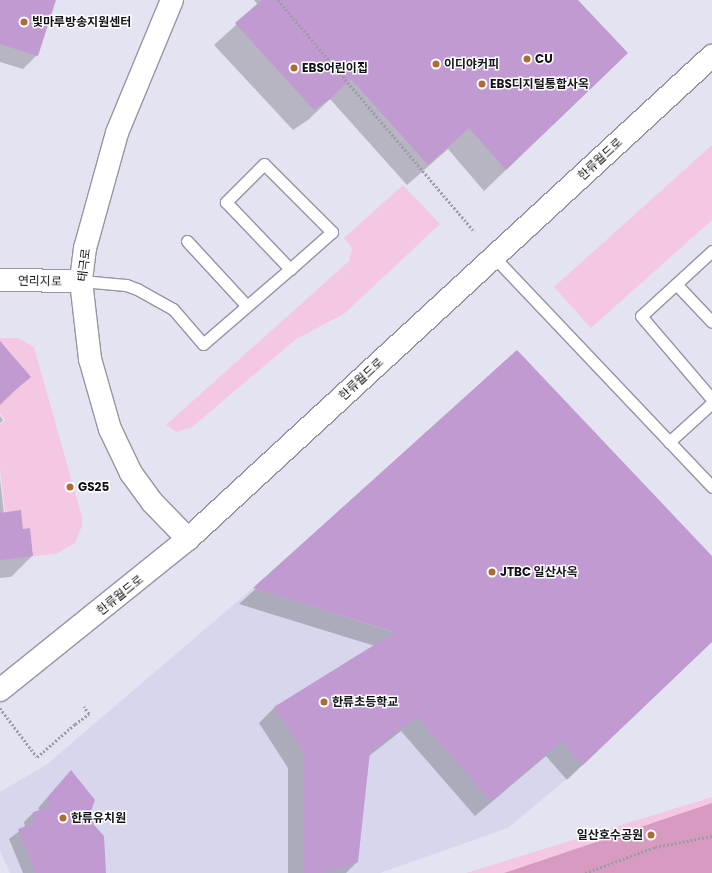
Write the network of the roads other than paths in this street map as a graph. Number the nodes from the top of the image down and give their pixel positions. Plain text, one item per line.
1 (172, 0) edge
2 (712, 56) edge
3 (187, 241) dead end
4 (712, 251) edge
5 (494, 257) junction
6 (290, 269) junction
7 (0, 280) edge
8 (81, 281) junction
9 (676, 284) junction
10 (248, 306) junction
11 (712, 322) edge
12 (712, 398) edge
13 (712, 403) edge
14 (669, 442) junction
15 (712, 487) edge
16 (188, 539) junction
17 (0, 690) edge

1 - 8 main road, 태극로
2 - 5 main road, 한류월드로
3 - 10 lane
4 - 9 lane
5 - 14 lane
5 - 16 main road, 한류월드로
6 - 6 lane
6 - 10 lane
7 - 8 main road, 연리지로
8 - 10 lane
8 - 16 main road, 태극로
9 - 11 lane
9 - 12 lane
13 - 14 lane
14 - 15 lane
16 - 17 main road, 한류월드로

